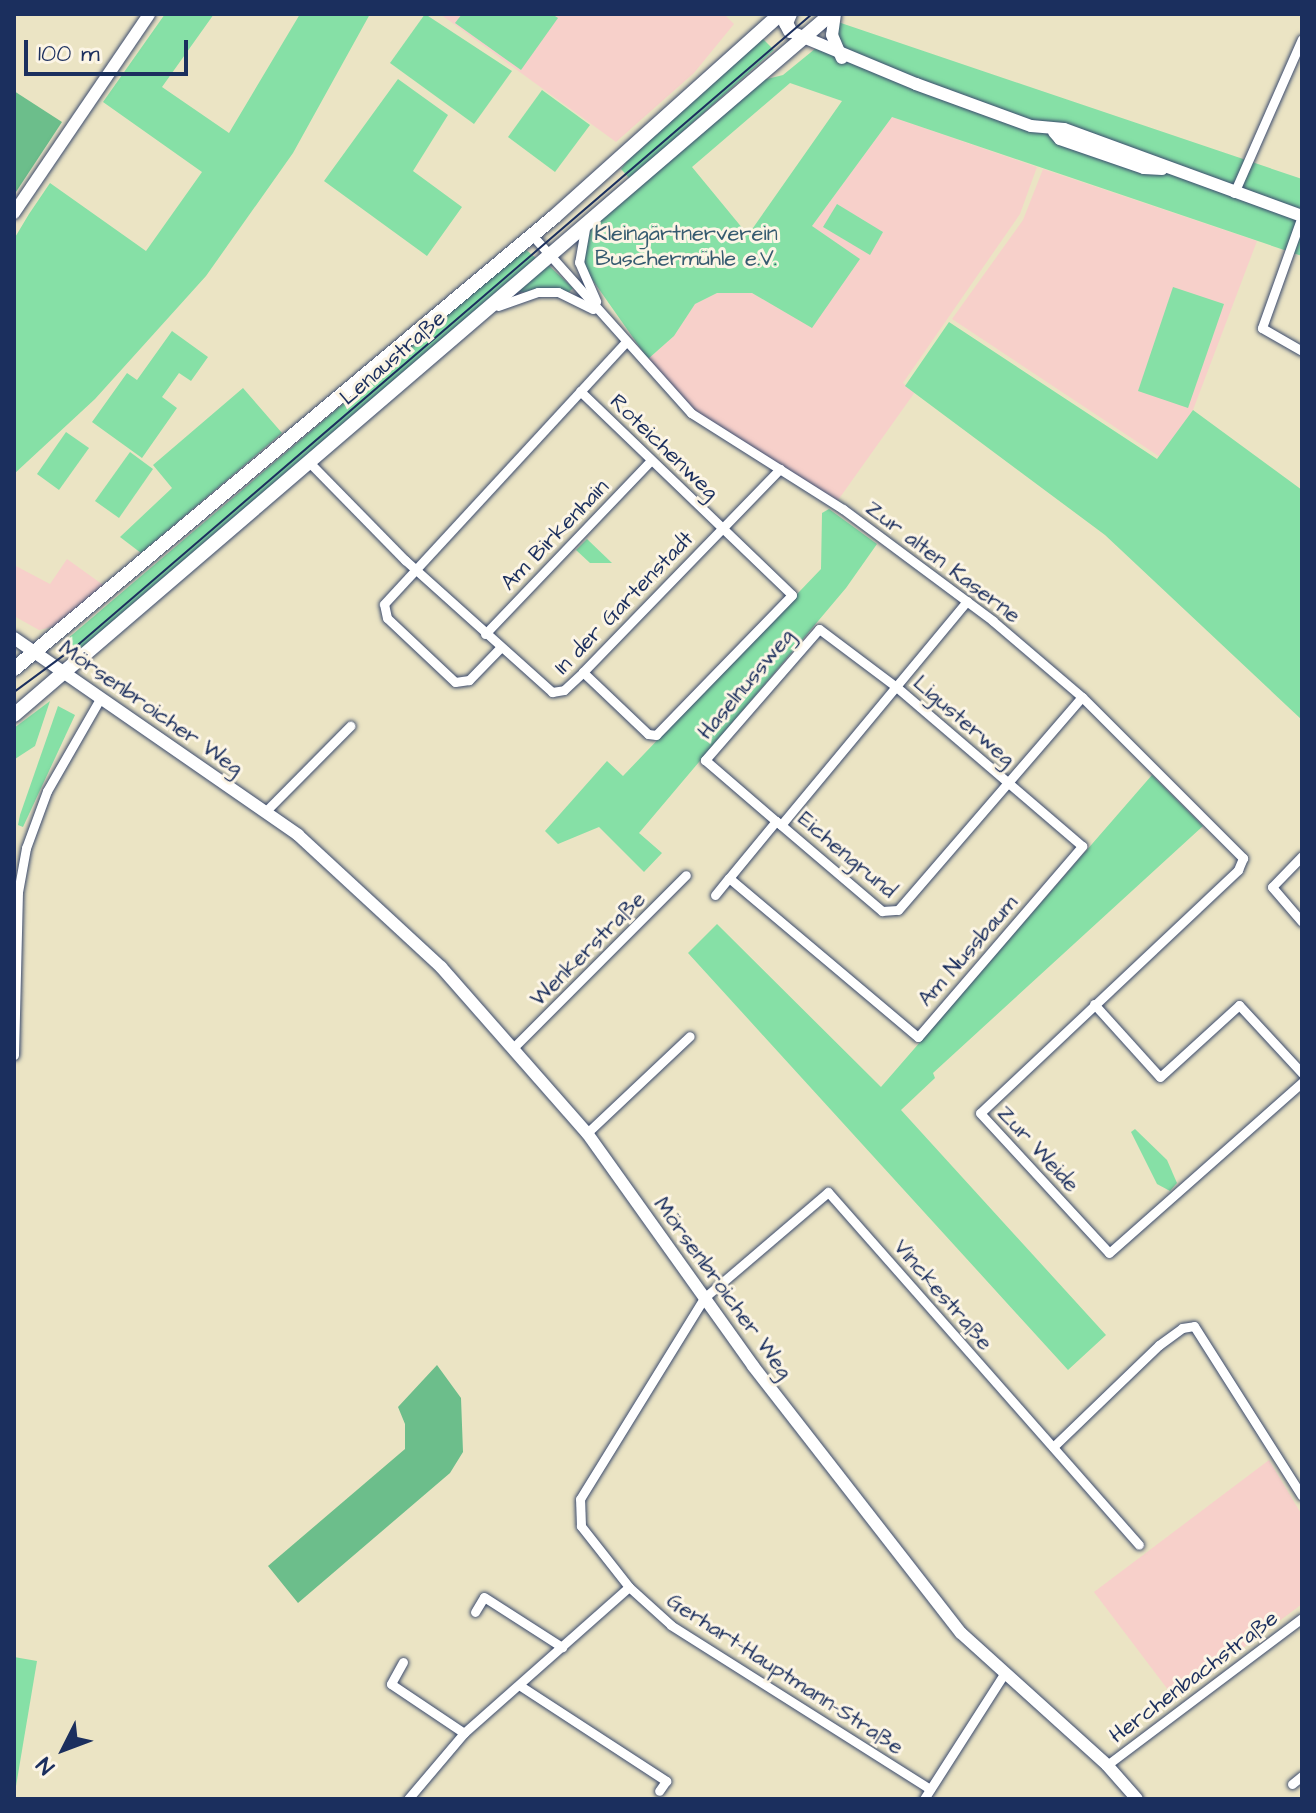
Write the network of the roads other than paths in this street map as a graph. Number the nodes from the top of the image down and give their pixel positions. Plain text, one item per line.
1 (149, 14) edge
2 (790, 14) edge
3 (833, 14) edge
4 (772, 16) edge
5 (797, 35) junction
6 (1302, 39) edge
7 (842, 58) junction
8 (1234, 193) junction
9 (14, 213) edge
10 (1302, 216) edge
11 (588, 221) junction
12 (532, 235) junction
13 (549, 255) junction
14 (603, 314) junction
15 (477, 316) junction
16 (626, 342) junction
17 (1302, 351) edge
18 (580, 391) junction
19 (651, 460) junction
20 (308, 461) junction
21 (780, 469) junction
22 (722, 529) junction
23 (417, 566) junction
24 (967, 601) junction
25 (485, 634) junction
26 (14, 638) edge
27 (500, 648) junction
28 (35, 652) junction
29 (14, 669) edge
30 (583, 672) junction
31 (64, 673) junction
32 (895, 686) junction
33 (101, 697) junction
34 (1082, 697) junction
35 (14, 715) edge
36 (350, 726) dead end
37 (1009, 784) junction
38 (266, 811) junction
39 (778, 823) junction
40 (1302, 856) edge
41 (1244, 861) joint
42 (686, 875) dead end
43 (729, 878) junction
44 (715, 895) dead end
45 (1302, 922) edge
46 (15, 990) edge
47 (1094, 1004) junction
48 (690, 1036) dead end
49 (514, 1047) junction
50 (14, 1055) edge
51 (1302, 1073) edge
52 (1302, 1082) edge
53 (587, 1133) junction
54 (704, 1298) junction
55 (1053, 1447) junction
56 (1302, 1496) edge
57 (1139, 1545) dead end
58 (629, 1587) junction
59 (475, 1612) dead end
60 (1302, 1618) edge
61 (562, 1647) junction
62 (403, 1662) dead end
63 (1004, 1674) junction
64 (519, 1685) junction
65 (464, 1733) junction
66 (1107, 1765) junction
67 (1302, 1776) edge
68 (1292, 1784) dead end
69 (930, 1789) junction
70 (659, 1791) dead end
71 (408, 1799) edge
72 (924, 1799) edge
73 (1137, 1799) edge

1 - 9 street
2 - 5 main road
3 - 5 main road, Lenaustraße
3 - 7 street
4 - 5 street
4 - 12 main road, Lenaustraße
5 - 7 street
5 - 11 main road, Lenaustraße
6 - 8 street
7 - 8 street
8 - 10 street
10 - 17 street
11 - 13 main road, Lenaustraße
11 - 14 street, Zur alten Kaserne
12 - 13 street, Zur alten Kaserne
12 - 28 main road, Lenaustraße
13 - 14 street, Zur alten Kaserne
13 - 15 main road, Lenaustraße
14 - 15 street, Zur alten Kaserne
14 - 16 street, Zur alten Kaserne
15 - 20 main road, Lenaustraße
16 - 18 street
16 - 21 street, Zur alten Kaserne
18 - 19 street, Roteichenweg
18 - 23 street
19 - 22 street, Roteichenweg
19 - 25 street, Am Birkenhain
20 - 23 street, In der Gartenstadt
20 - 31 main road, Lenaustraße
21 - 22 street, In der Gartenstadt
21 - 24 street, Zur alten Kaserne
22 - 30 street, In der Gartenstadt
22 - 30 street, Roteichenweg
23 - 25 street, In der Gartenstadt
23 - 27 street
24 - 32 street, Eichengrund
24 - 34 street, Zur alten Kaserne
25 - 27 street, In der Gartenstadt
26 - 28 street, Mörsenbroicher Weg
27 - 30 street, In der Gartenstadt
28 - 29 main road, Lenaustraße
28 - 31 street, Mörsenbroicher Weg
31 - 33 street, Mörsenbroicher Weg
31 - 35 main road, Lenaustraße
32 - 37 street, Ligusterweg
32 - 39 street, Eichengrund
32 - 39 street, Haselnussweg
33 - 38 street, Mörsenbroicher Weg
33 - 46 street
34 - 37 street, Eichengrund
34 - 41 street, Zur alten Kaserne
36 - 38 street
37 - 39 street, Eichengrund
37 - 43 street, Am Nussbaum
38 - 49 street, Mörsenbroicher Weg
39 - 43 street
40 - 45 street
41 - 47 street, Zur Weide
42 - 49 street, Wenkerstraße
43 - 44 street
46 - 50 street
47 - 51 street
47 - 52 street, Zur Weide
48 - 53 street
49 - 53 street, Mörsenbroicher Weg
53 - 54 street, Mörsenbroicher Weg
54 - 55 street, Vinckestraße
54 - 58 street, Gerhart-Hauptmann-Straße
54 - 63 street, Mörsenbroicher Weg
55 - 56 street
55 - 57 street, Vinckestraße
58 - 61 street
58 - 69 street, Gerhart-Hauptmann-Straße
59 - 61 street
60 - 66 street, Herchenbachstraße
61 - 64 street
62 - 65 street
63 - 66 street, Mörsenbroicher Weg
63 - 69 street
64 - 65 street
64 - 70 street
65 - 71 street
66 - 73 street, Mörsenbroicher Weg
67 - 68 street
69 - 72 street

